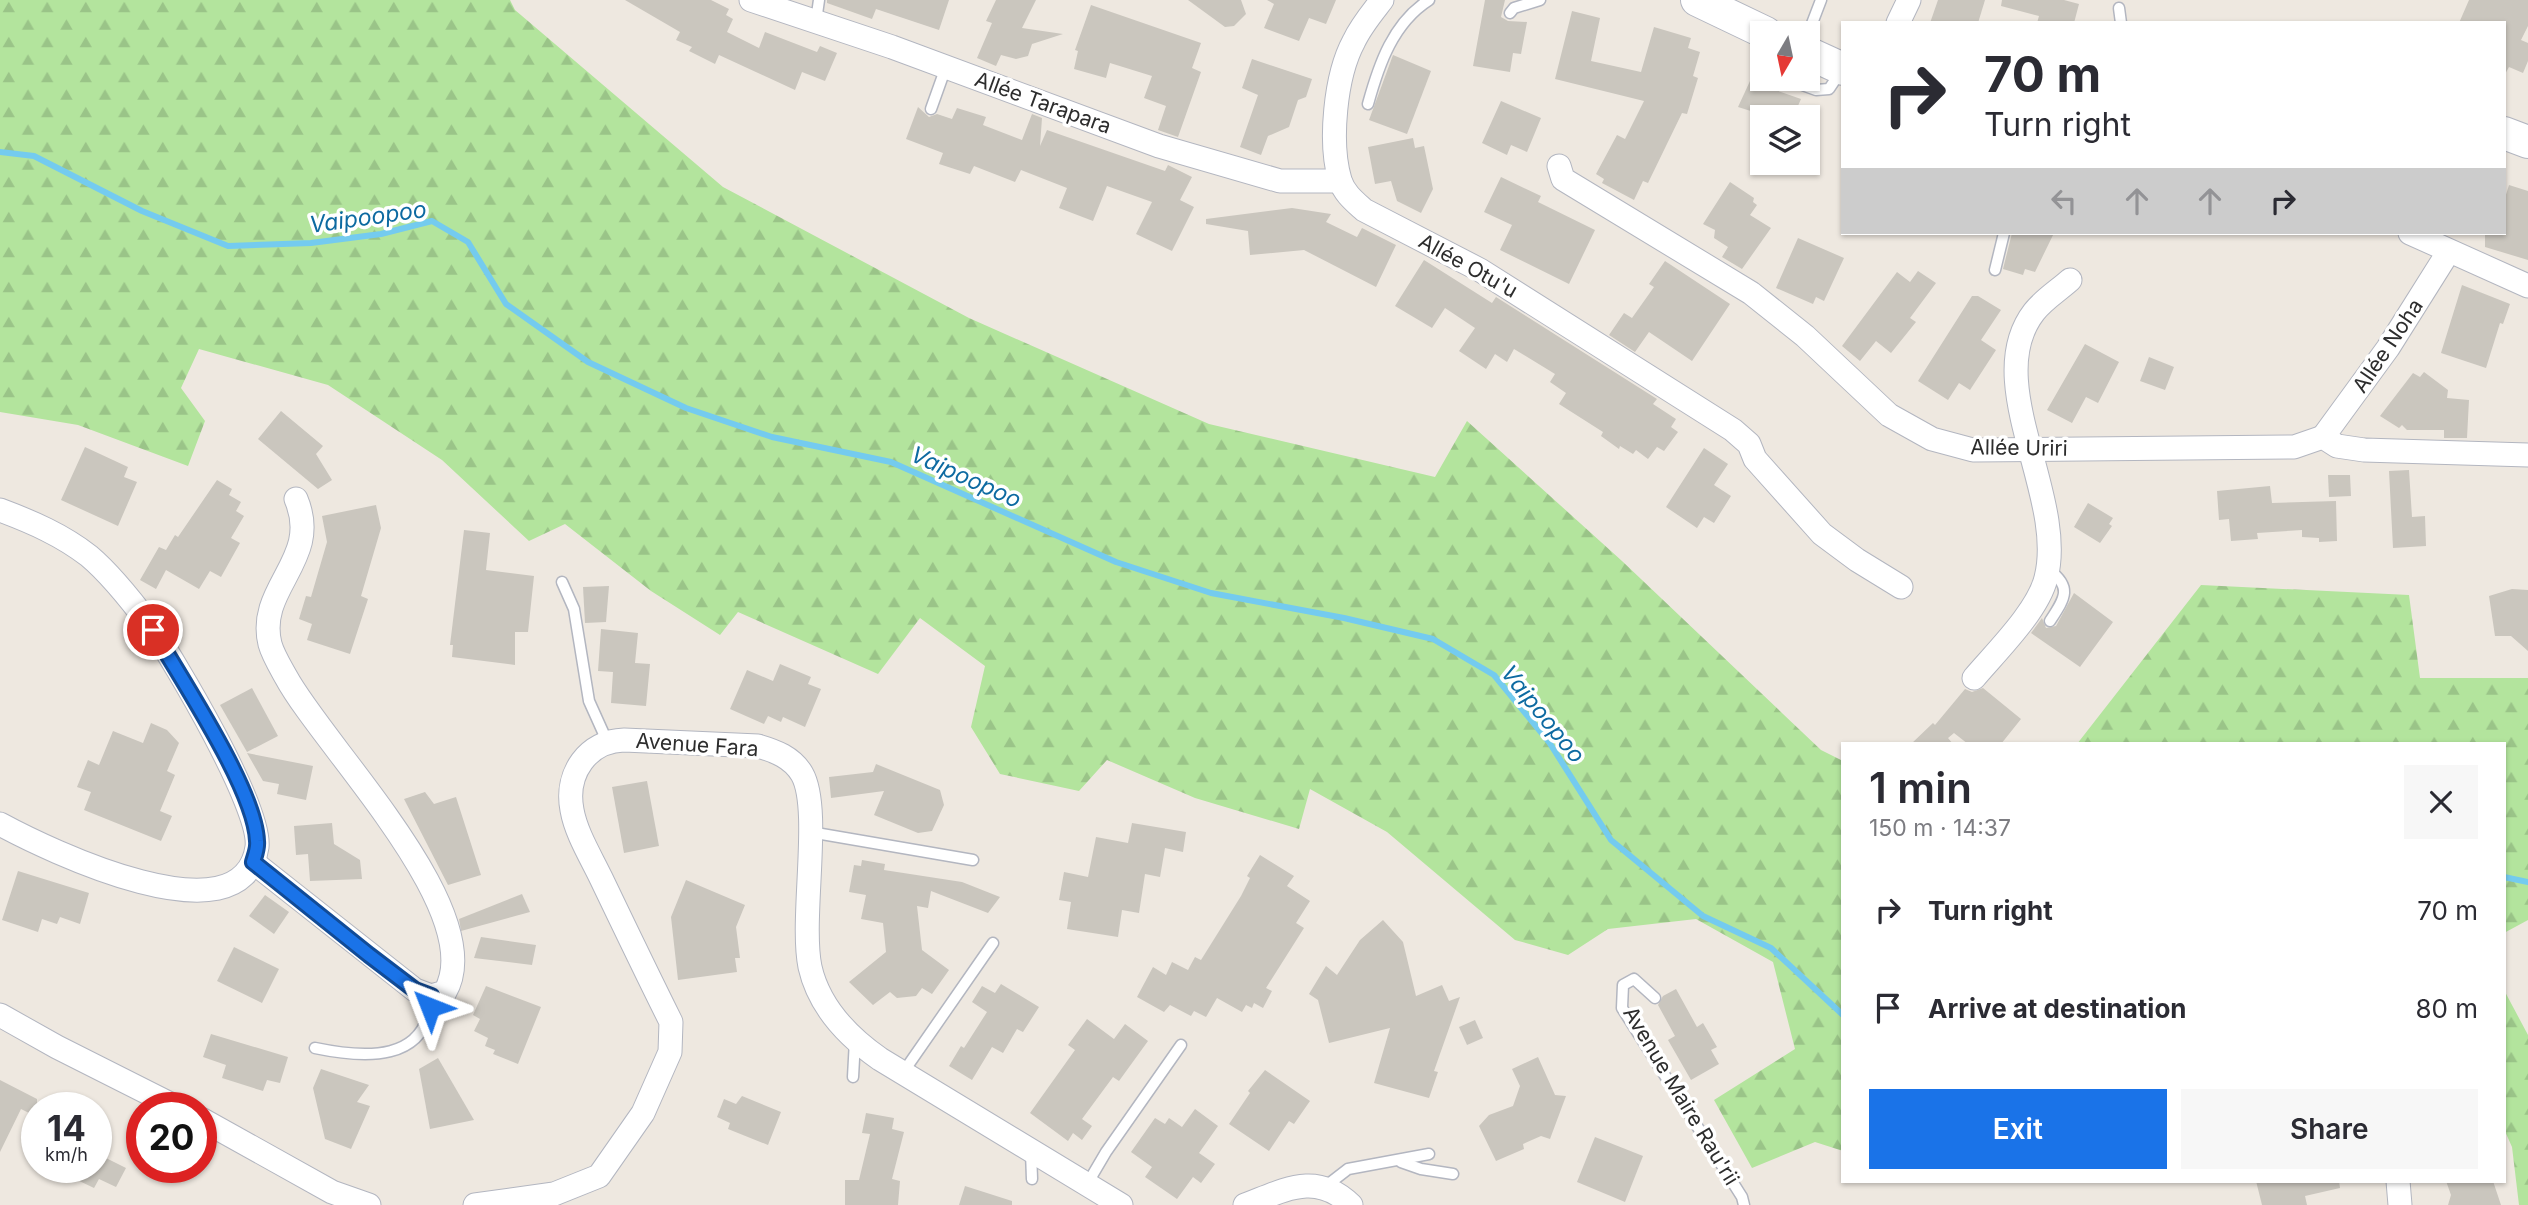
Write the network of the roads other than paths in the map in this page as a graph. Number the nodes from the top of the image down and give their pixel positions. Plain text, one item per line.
1 (751, 0) edge
2 (819, 0) edge
3 (1382, 0) edge
4 (1429, 0) edge
5 (1540, 0) edge
6 (1697, 0) edge
7 (1821, 0) edge
8 (1909, 0) edge
9 (1729, 7) edge
10 (2119, 8) dead end
11 (1510, 13) dead end
12 (1813, 21) edge
13 (1899, 21) edge
14 (2121, 21) edge
15 (1750, 22) edge
16 (816, 24) junction
17 (1820, 58) edge
18 (946, 67) junction
19 (1841, 68) edge
20 (1841, 72) edge
21 (1820, 90) edge
22 (1368, 104) dead end
23 (931, 109) dead end
24 (2506, 134) edge
25 (2528, 142) edge
26 (1559, 166) dead end
27 (1340, 181) junction
28 (2004, 235) edge
29 (2414, 235) edge
30 (2449, 251) junction
31 (1995, 270) dead end
32 (2070, 280) dead end
33 (2528, 286) edge
34 (2323, 437) junction
35 (2031, 448) junction
36 (2528, 455) edge
37 (296, 499) dead end
38 (0, 510) edge
39 (2048, 569) junction
40 (562, 582) dead end
41 (1901, 587) dead end
42 (2050, 621) dead end
43 (1974, 678) dead end
44 (607, 741) junction
45 (0, 824) edge
46 (809, 831) junction
47 (973, 860) dead end
48 (253, 862) junction
49 (993, 943) dead end
50 (431, 996) junction
51 (1655, 998) dead end
52 (0, 1015) edge
53 (855, 1040) junction
54 (1181, 1045) dead end
55 (316, 1048) dead end
56 (902, 1074) junction
57 (853, 1077) dead end
58 (147, 1092) edge
59 (217, 1128) edge
60 (1031, 1152) junction
61 (1429, 1154) dead end
62 (1398, 1161) junction
63 (1453, 1174) dead end
64 (1032, 1179) dead end
65 (2398, 1183) edge
66 (1086, 1186) junction
67 (1326, 1186) junction
68 (369, 1205) edge
69 (475, 1205) edge
70 (1121, 1205) edge
71 (1245, 1205) edge
72 (1352, 1205) edge
73 (1744, 1205) edge
74 (2400, 1205) edge

1 - 16 street, Allée Tarapara
2 - 16 lane
3 - 27 street
4 - 22 lane
5 - 11 lane
6 - 9 main road
7 - 12 lane
8 - 13 street
9 - 15 main road
10 - 14 lane
16 - 18 street, Allée Tarapara
17 - 19 main road
18 - 23 lane
18 - 27 street, Allée Tarapara
20 - 21 lane
24 - 25 main road
26 - 35 street, Allée Uriri
27 - 41 street, Allée Otu'u
28 - 31 lane
29 - 30 street
30 - 33 street
30 - 34 street, Allée Noha
32 - 35 street
34 - 35 street, Allée Uriri
34 - 36 street
35 - 39 street
37 - 50 street
38 - 48 street
39 - 42 lane
39 - 43 street
40 - 44 lane
44 - 46 street, Avenue Fara
44 - 69 street, Avenue Fara
45 - 48 street
46 - 47 lane
46 - 53 street, Avenue Fara
48 - 50 street
49 - 56 lane
50 - 55 lane
51 - 73 lane, Avenue Maire Rau'rii
52 - 58 street
53 - 56 street, Avenue Fara
53 - 57 lane
54 - 66 lane
56 - 60 street, Avenue Fara
59 - 68 street
60 - 64 lane
60 - 66 street, Avenue Fara
61 - 62 lane
62 - 63 lane
62 - 67 lane
65 - 74 street
66 - 70 street, Avenue Fara
67 - 71 street
67 - 72 street

